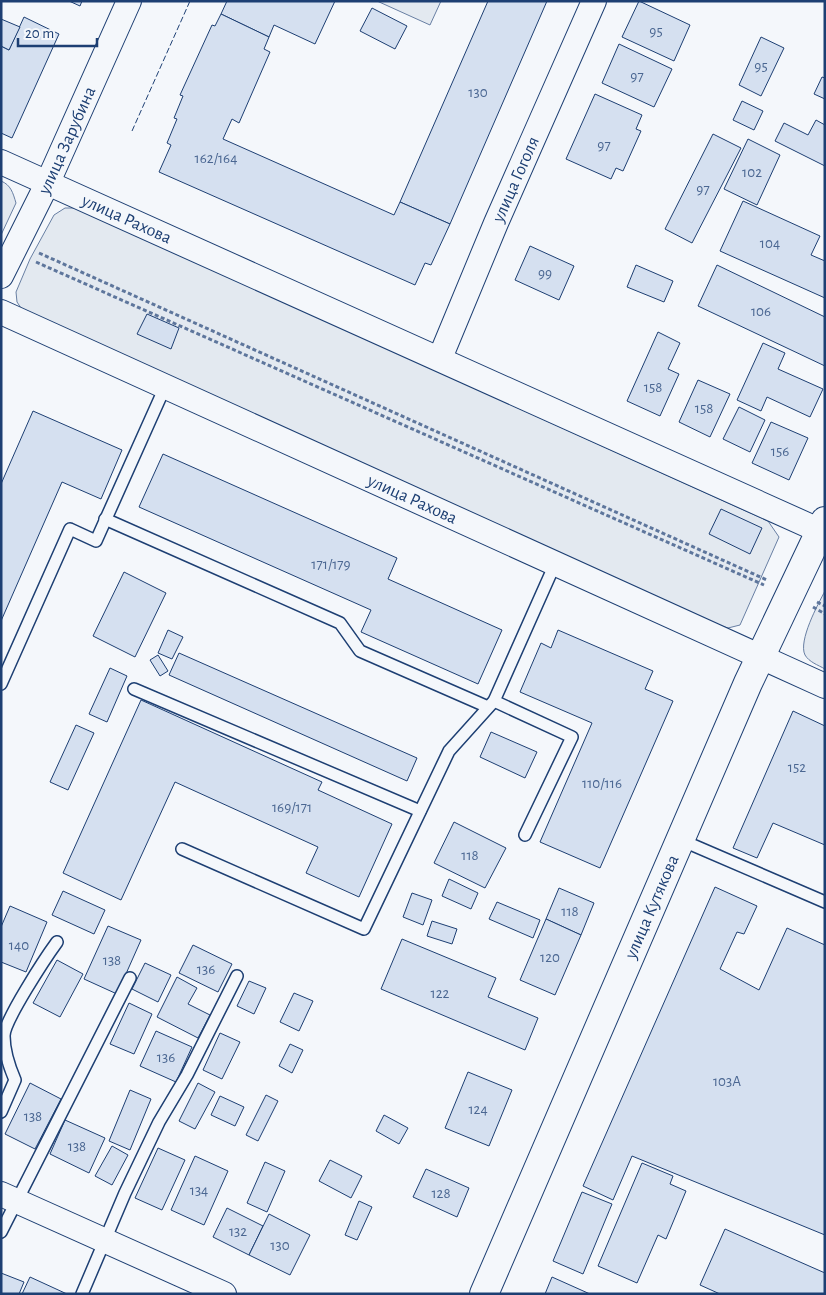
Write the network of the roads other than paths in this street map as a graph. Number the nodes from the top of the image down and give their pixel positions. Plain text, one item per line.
1 (129, 1) edge
2 (594, 1) edge
3 (1, 162) edge
4 (48, 182) junction
5 (1, 276) edge
6 (1, 312) edge
7 (440, 358) junction
8 (165, 387) junction
9 (105, 519) junction
10 (823, 528) edge
11 (555, 564) junction
12 (761, 656) junction
13 (1, 684) edge
14 (825, 686) edge
15 (134, 689) dead end
16 (491, 704) junction
17 (420, 811) junction
18 (525, 835) dead end
19 (681, 840) junction
20 (182, 849) dead end
21 (825, 902) edge
22 (57, 942) dead end
23 (237, 976) dead end
24 (130, 978) dead end
25 (1, 1112) edge
26 (9, 1197) edge
27 (1, 1232) edge
28 (105, 1240) junction
29 (211, 1291) edge
30 (82, 1294) edge
31 (484, 1294) edge

1 - 4 street, улица Зарубина
2 - 7 street, улица Гоголя
3 - 4 street, улица Рахова
4 - 5 street, улица Зарубина
4 - 7 street, улица Рахова
6 - 8 street, улица Рахова
7 - 10 street, улица Рахова
8 - 9 lane
8 - 11 street, улица Рахова
9 - 13 lane
9 - 16 lane
10 - 12 street, улица Кутякова
11 - 12 street, улица Рахова
11 - 16 lane
12 - 14 street, улица Рахова
12 - 19 street, улица Кутякова
15 - 17 lane
16 - 17 lane
16 - 18 lane
17 - 20 lane
19 - 21 lane
19 - 31 street, улица Кутякова
22 - 25 lane
23 - 28 lane
24 - 26 lane
26 - 27 lane
26 - 28 street
28 - 29 street
28 - 30 lane

